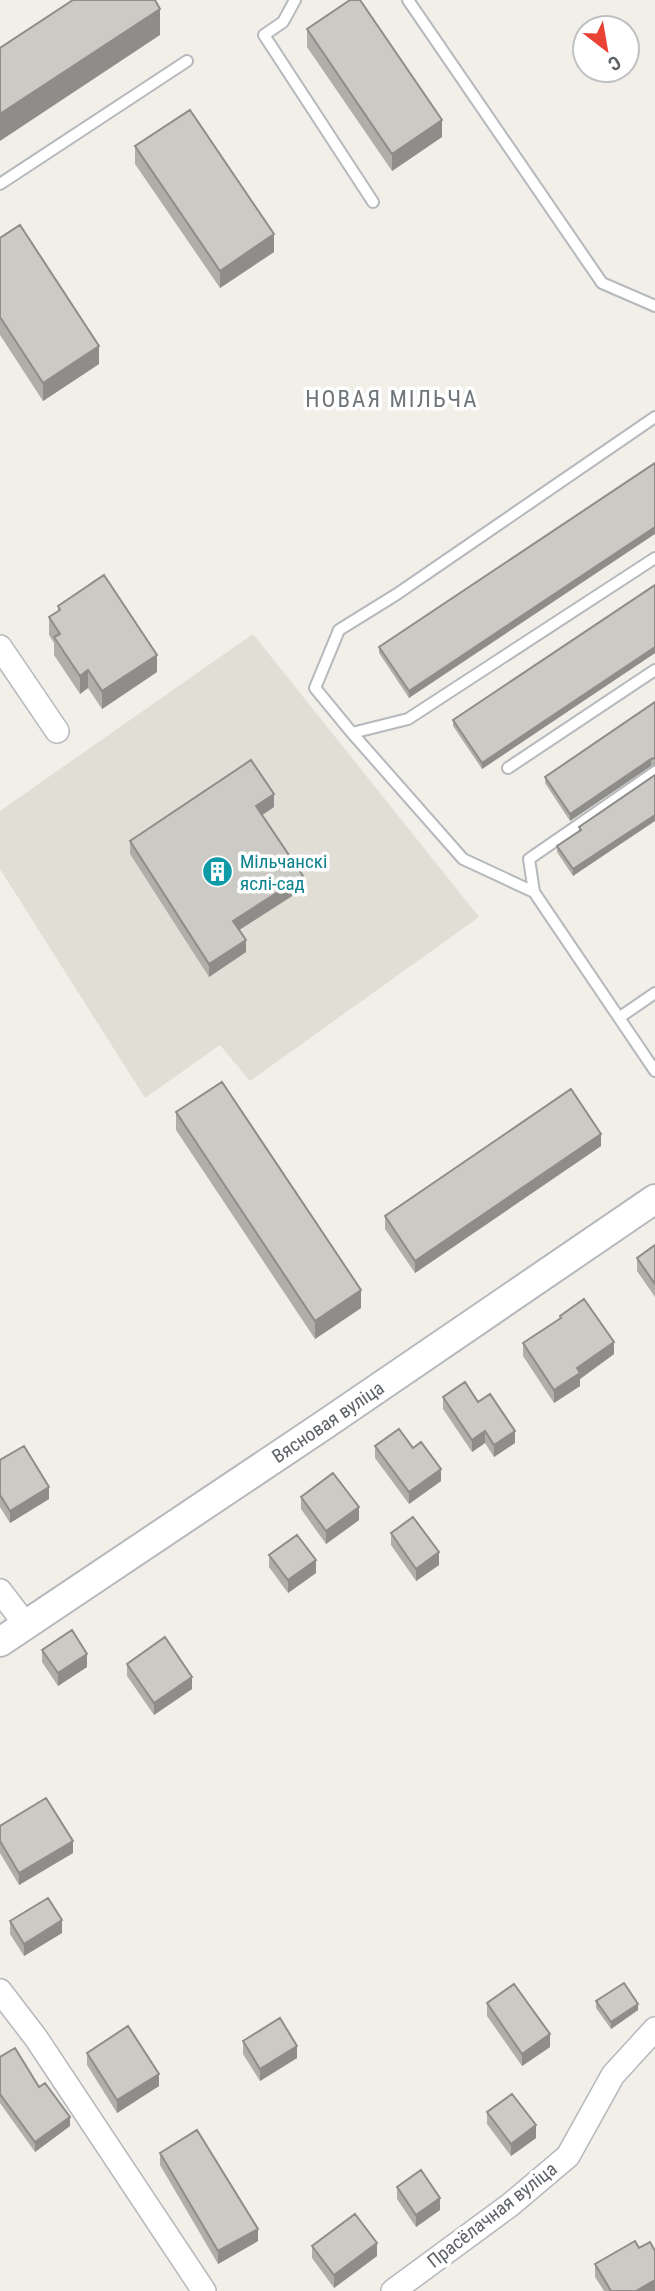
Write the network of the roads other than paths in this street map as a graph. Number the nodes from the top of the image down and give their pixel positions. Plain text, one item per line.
1 (295, 0) edge
2 (408, 0) edge
3 (187, 61) dead end
4 (0, 184) edge
5 (373, 202) dead end
6 (655, 306) edge
7 (655, 417) edge
8 (655, 558) edge
9 (0, 647) edge
10 (655, 670) edge
11 (57, 731) dead end
12 (352, 733) junction
13 (508, 768) dead end
14 (655, 772) edge
15 (534, 892) junction
16 (655, 993) edge
17 (620, 1017) junction
18 (655, 1071) edge
19 (655, 1199) edge
20 (0, 1591) edge
21 (26, 1625) junction
22 (0, 1642) edge
23 (0, 1991) edge
24 (655, 2029) edge
25 (204, 2291) edge
26 (393, 2291) edge

1 - 5 lane
2 - 6 lane
3 - 4 lane
7 - 12 lane
8 - 12 lane
9 - 11 street
10 - 13 lane
12 - 15 lane
14 - 15 lane
15 - 17 lane
16 - 17 lane
17 - 18 lane
19 - 21 street, Вясновая вуліца
20 - 21 street
21 - 22 street, Вясновая вуліца
23 - 25 street
24 - 26 street, Прасёлачная вуліца

